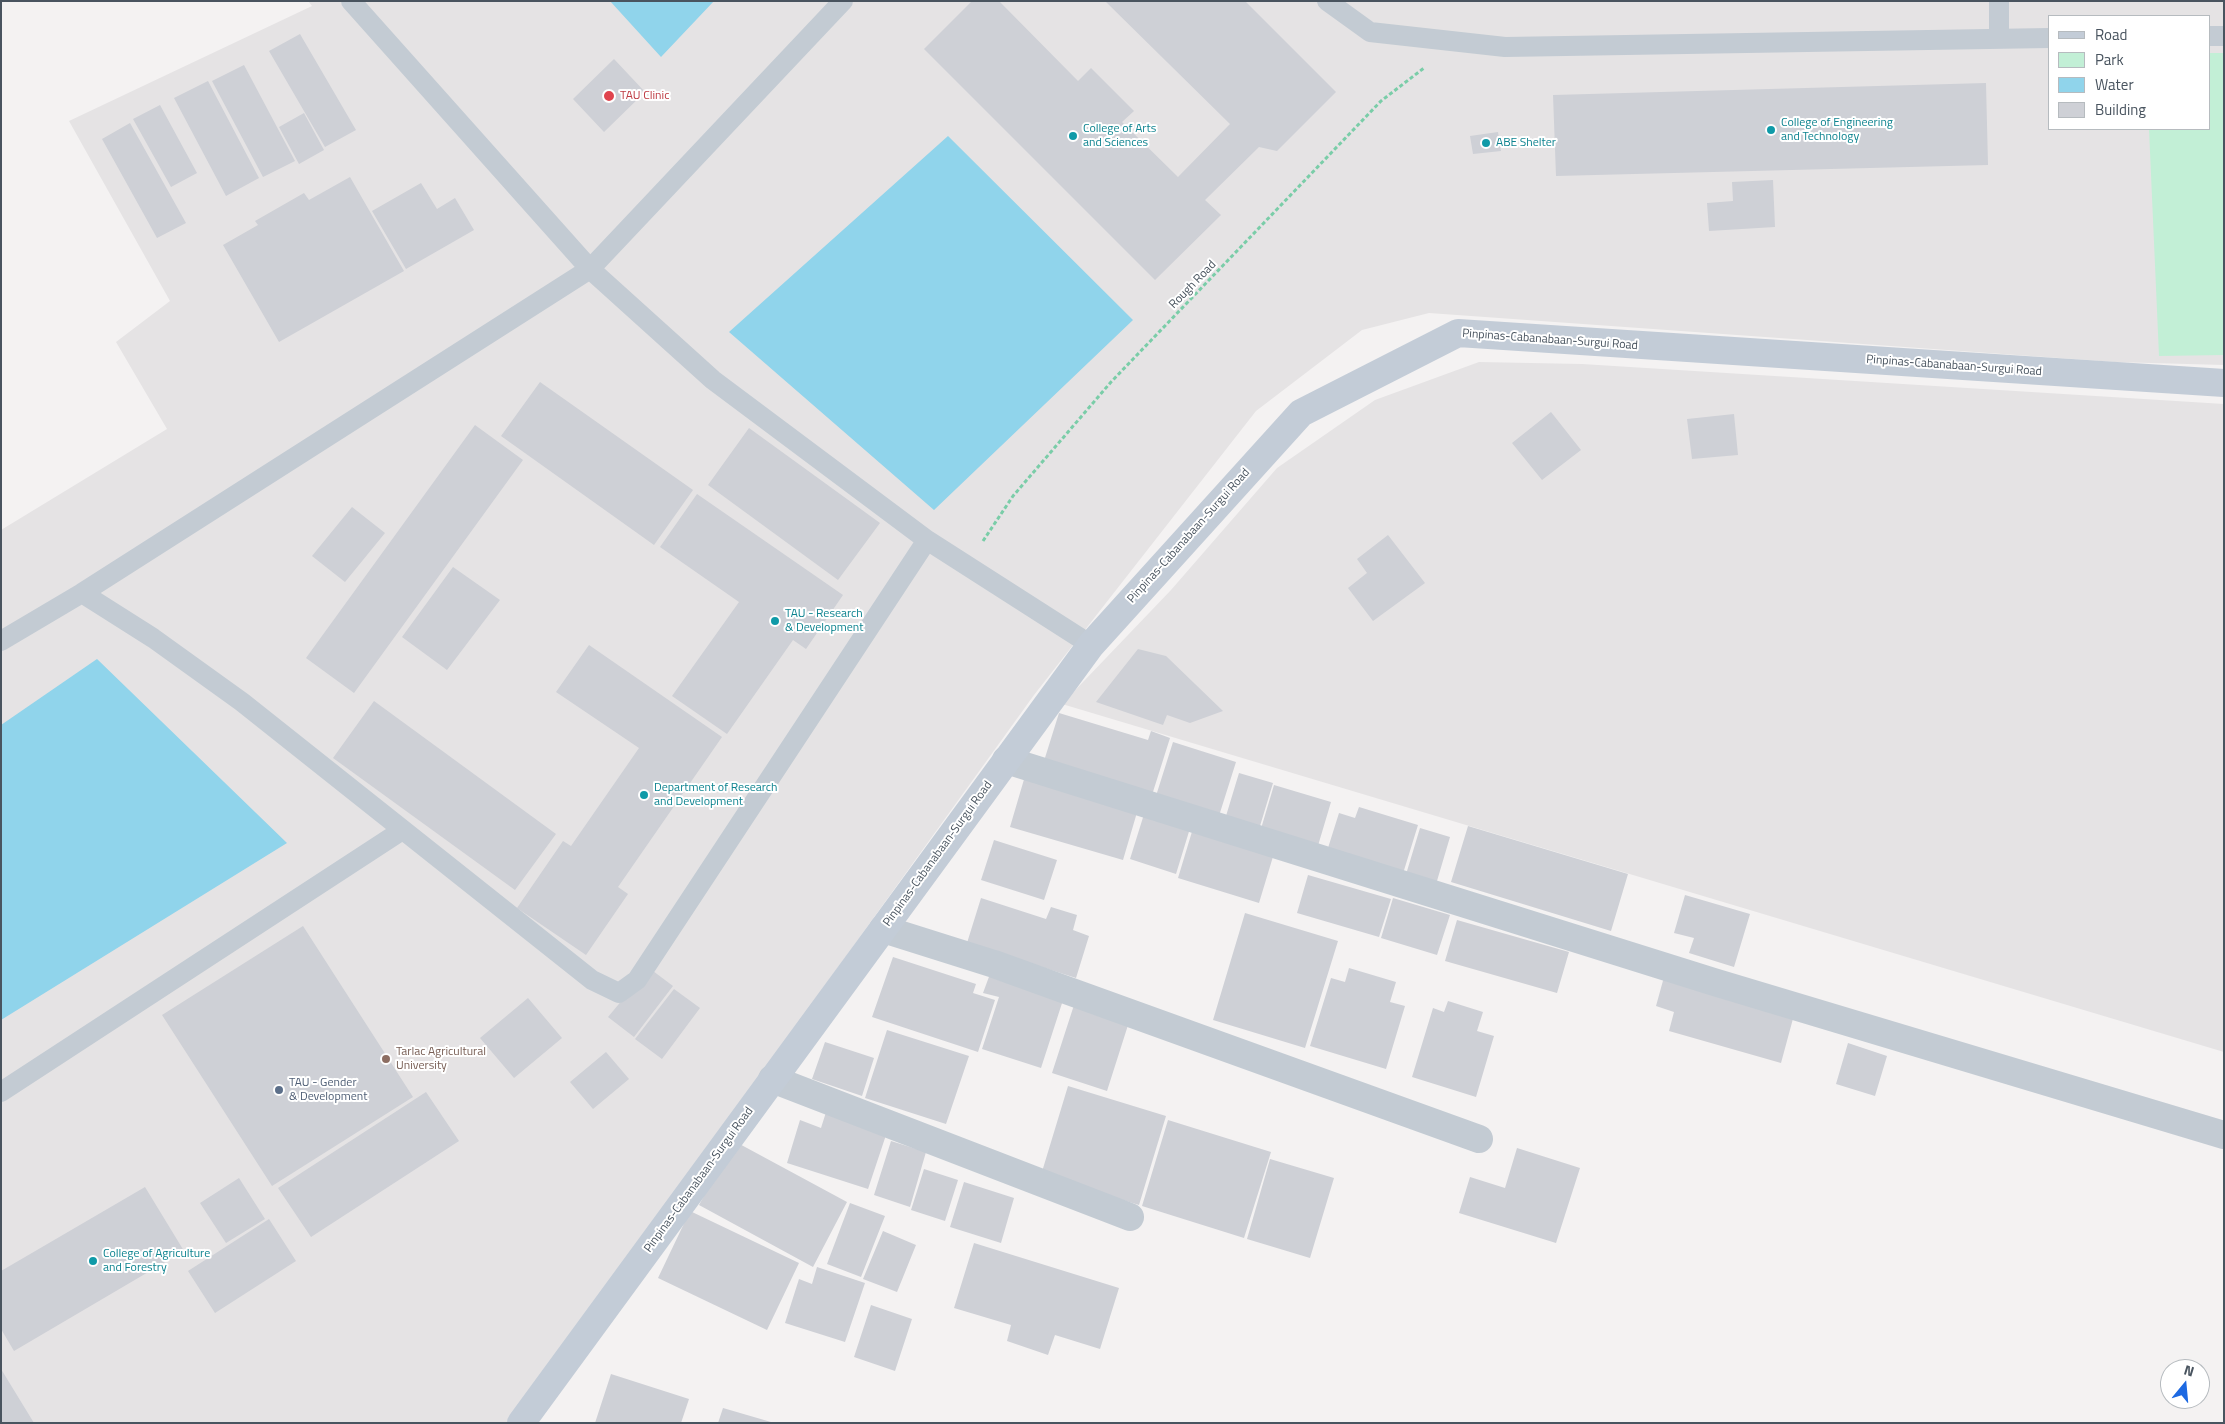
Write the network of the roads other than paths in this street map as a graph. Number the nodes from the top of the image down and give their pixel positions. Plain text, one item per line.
1 (351, 1) edge
2 (843, 1) edge
3 (1327, 1) edge
4 (1999, 1) edge
5 (2210, 36) edge
6 (2224, 36) edge
7 (2048, 38) edge
8 (1999, 39) junction
9 (590, 269) junction
10 (2224, 383) edge
11 (926, 540) junction
12 (82, 593) junction
13 (1, 641) edge
14 (1091, 645) junction
15 (1006, 760) junction
16 (402, 831) junction
17 (883, 929) junction
18 (772, 1080) junction
19 (1, 1092) edge
20 (2224, 1135) edge
21 (1479, 1139) dead end
22 (1130, 1217) dead end
23 (521, 1423) edge

1 - 9 lane
2 - 9 lane
3 - 8 lane
4 - 8 lane
5 - 6 lane
7 - 8 lane
9 - 11 lane
9 - 12 lane
10 - 14 street, Pinpinas-Cabanabaan-Surgui Road
11 - 14 lane
11 - 16 lane
12 - 13 lane
12 - 16 lane
14 - 15 street, Pinpinas-Cabanabaan-Surgui Road
15 - 17 street, Pinpinas-Cabanabaan-Surgui Road
15 - 20 street
16 - 19 lane
17 - 18 street, Pinpinas-Cabanabaan-Surgui Road
17 - 21 street
18 - 22 street
18 - 23 street, Pinpinas-Cabanabaan-Surgui Road

